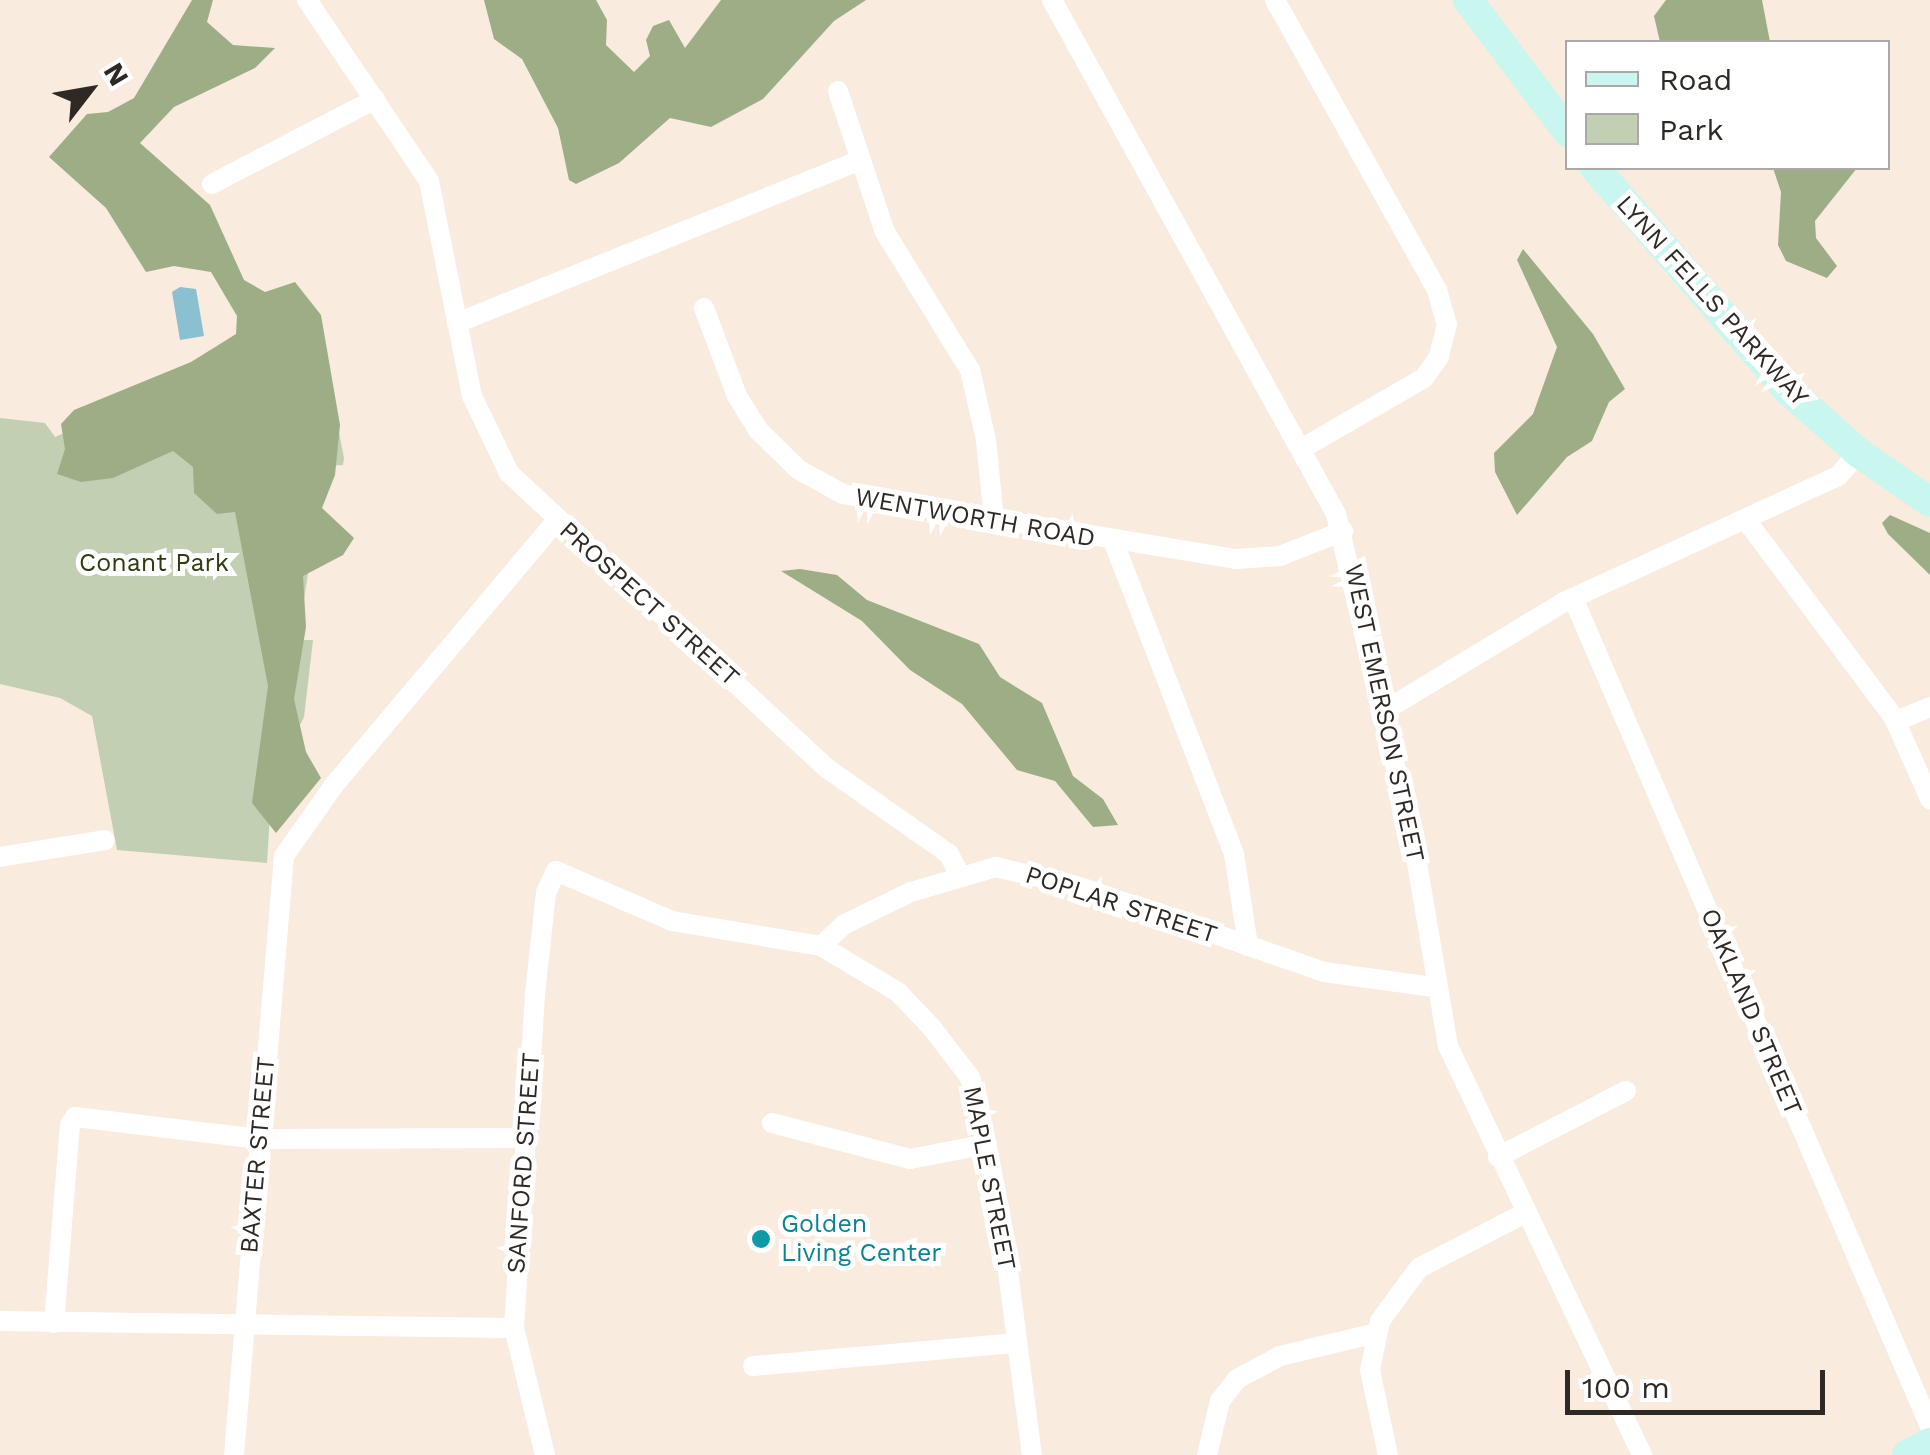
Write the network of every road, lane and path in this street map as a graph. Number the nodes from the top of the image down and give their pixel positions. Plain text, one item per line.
1 (307, 0) edge
2 (1052, 0) edge
3 (1274, 0) edge
4 (1468, 0) edge
5 (838, 91) dead end
6 (375, 99) junction
7 (1565, 128) edge
8 (858, 161) junction
9 (1598, 170) edge
10 (212, 184) dead end
11 (704, 308) dead end
12 (456, 323) junction
13 (1303, 448) junction
14 (1859, 453) junction
15 (1930, 502) edge
16 (994, 520) junction
17 (1746, 520) junction
18 (556, 522) junction
19 (1343, 531) junction
20 (1114, 543) junction
21 (1572, 598) junction
22 (1930, 707) edge
23 (1384, 711) junction
24 (1896, 721) junction
25 (1930, 800) edge
26 (105, 840) dead end
27 (0, 857) edge
28 (556, 871) joint
29 (960, 874) junction
30 (820, 946) junction
31 (1248, 946) junction
32 (1434, 987) junction
33 (1626, 1091) dead end
34 (772, 1123) dead end
35 (526, 1138) junction
36 (259, 1139) junction
37 (987, 1144) junction
38 (1498, 1157) junction
39 (1524, 1213) junction
40 (0, 1321) edge
41 (54, 1322) junction
42 (245, 1327) junction
43 (514, 1328) junction
44 (1372, 1334) junction
45 (1017, 1343) junction
46 (753, 1366) dead end
47 (1930, 1426) edge
48 (1930, 1443) edge
49 (234, 1455) edge
50 (545, 1455) edge
51 (1032, 1455) edge
52 (1207, 1455) edge
53 (1388, 1455) edge
54 (1642, 1455) edge
55 (1907, 1455) edge

1 - 6 street, PROSPECT STREET
2 - 13 street, WEST EMERSON STREET
3 - 13 street
4 - 7 main road
5 - 8 street
6 - 10 street
6 - 12 street, PROSPECT STREET
8 - 12 street
8 - 16 street
9 - 14 main road, LYNN FELLS PARKWAY
11 - 16 street, WENTWORTH ROAD
12 - 18 street, PROSPECT STREET
13 - 19 street, WEST EMERSON STREET
14 - 15 main road, LYNN FELLS PARKWAY
14 - 17 street
16 - 20 street, WENTWORTH ROAD
17 - 21 street
17 - 24 street
18 - 29 street, PROSPECT STREET
18 - 36 street, BAXTER STREET
19 - 20 street, WENTWORTH ROAD
19 - 23 street, WEST EMERSON STREET
20 - 31 street
21 - 23 street
21 - 47 street, OAKLAND STREET
22 - 24 street
23 - 32 street, WEST EMERSON STREET
24 - 25 street
26 - 27 street
28 - 30 street, MAPLE STREET
28 - 35 street, SANFORD STREET
29 - 30 street, POPLAR STREET
29 - 31 street, POPLAR STREET
30 - 37 street, MAPLE STREET
31 - 32 street, POPLAR STREET
32 - 38 street, WEST EMERSON STREET
33 - 38 street
34 - 37 street
35 - 36 street
35 - 43 street, SANFORD STREET
36 - 41 street
36 - 42 street, BAXTER STREET
37 - 45 street, MAPLE STREET
38 - 39 street, WEST EMERSON STREET
39 - 44 street
39 - 54 street, WEST EMERSON STREET
40 - 41 street
41 - 42 street
42 - 43 street
42 - 49 street, BAXTER STREET
43 - 50 street, SANFORD STREET
44 - 52 street
44 - 53 street
45 - 46 street
45 - 51 street, MAPLE STREET
48 - 55 main road

